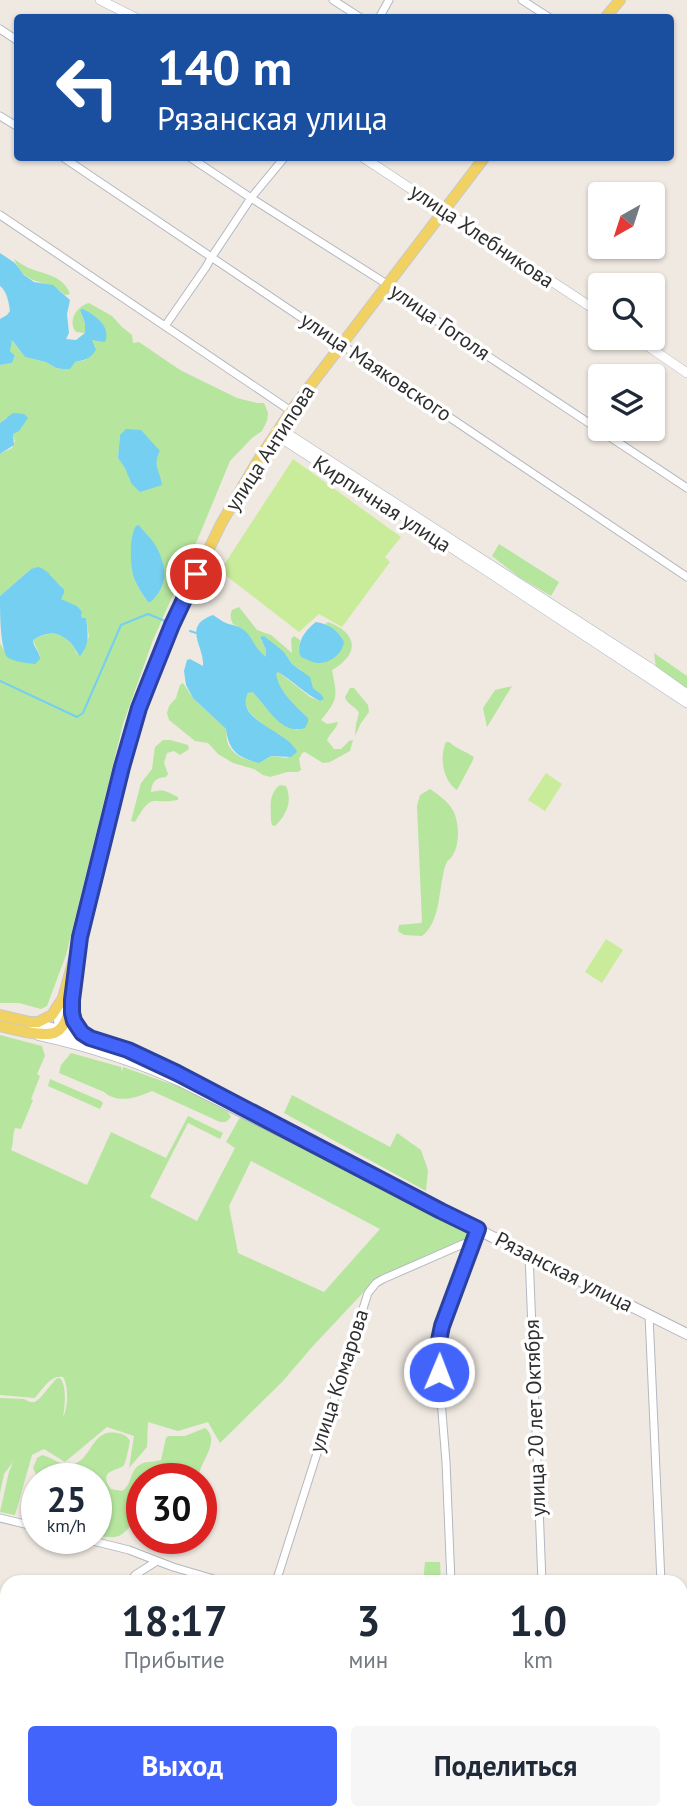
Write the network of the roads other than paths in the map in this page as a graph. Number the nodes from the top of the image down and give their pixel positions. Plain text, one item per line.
1 (100, 0) edge
2 (333, 0) edge
3 (522, 0) edge
4 (620, 0) edge
5 (128, 14) edge
6 (354, 14) edge
7 (544, 14) edge
8 (608, 14) edge
9 (68, 161) edge
10 (196, 161) edge
11 (282, 161) edge
12 (370, 161) edge
13 (482, 161) edge
14 (251, 198) junction
15 (445, 210) junction
16 (0, 215) edge
17 (211, 258) junction
18 (387, 285) junction
19 (588, 305) edge
20 (165, 326) junction
21 (341, 344) junction
22 (653, 350) edge
23 (687, 373) edge
24 (290, 411) junction
25 (276, 431) junction
26 (687, 488) edge
27 (687, 577) edge
28 (687, 694) edge
29 (687, 703) edge
30 (67, 999) junction
31 (0, 1015) edge
32 (0, 1026) edge
33 (28, 1027) junction
34 (60, 1030) junction
35 (90, 1038) junction
36 (69, 1042) junction
37 (441, 1211) junction
38 (478, 1229) junction
39 (472, 1243) junction
40 (529, 1253) junction
41 (649, 1315) junction
42 (687, 1334) edge
43 (0, 1518) edge
44 (21, 1523) edge
45 (112, 1546) edge
46 (157, 1561) junction
47 (135, 1575) edge
48 (202, 1575) edge
49 (278, 1575) edge
50 (452, 1575) edge
51 (542, 1575) edge
52 (661, 1575) edge

1 - 5 street
2 - 6 street
3 - 7 street
4 - 8 main road
9 - 17 street, улица Маяковского
10 - 14 street, улица Гоголя
11 - 14 street
12 - 15 street, улица Хлебникова
13 - 15 main road, улица Антипова
14 - 17 street
14 - 18 street, улица Гоголя
15 - 18 main road, улица Антипова
15 - 19 street, улица Хлебникова
16 - 20 street
17 - 20 street
17 - 21 street, улица Маяковского
18 - 21 main road, улица Антипова
18 - 26 street, улица Гоголя
20 - 24 street
21 - 24 main road, улица Антипова
21 - 27 street, улица Маяковского
22 - 23 street
24 - 25 main road, улица Антипова
25 - 28 street, Кирпичная улица
25 - 29 street, Кирпичная улица
25 - 30 main road, улица Антипова
30 - 33 main road
30 - 34 main road, улица Антипова
30 - 35 main road
31 - 33 main road
32 - 33 main road
33 - 34 main road
33 - 36 main road, Рязанская улица
34 - 35 main road, Рязанская улица
34 - 36 main road
35 - 37 main road, Рязанская улица
36 - 37 main road, Рязанская улица
37 - 38 main road, Рязанская улица
38 - 39 street
38 - 40 main road, Рязанская улица
39 - 49 street, улица Комарова
39 - 50 street
40 - 41 main road, Рязанская улица
40 - 51 street, улица 20 лет Октября
41 - 42 main road, Рязанская улица
41 - 52 street
43 - 44 street
45 - 46 street
46 - 47 street
46 - 48 street

